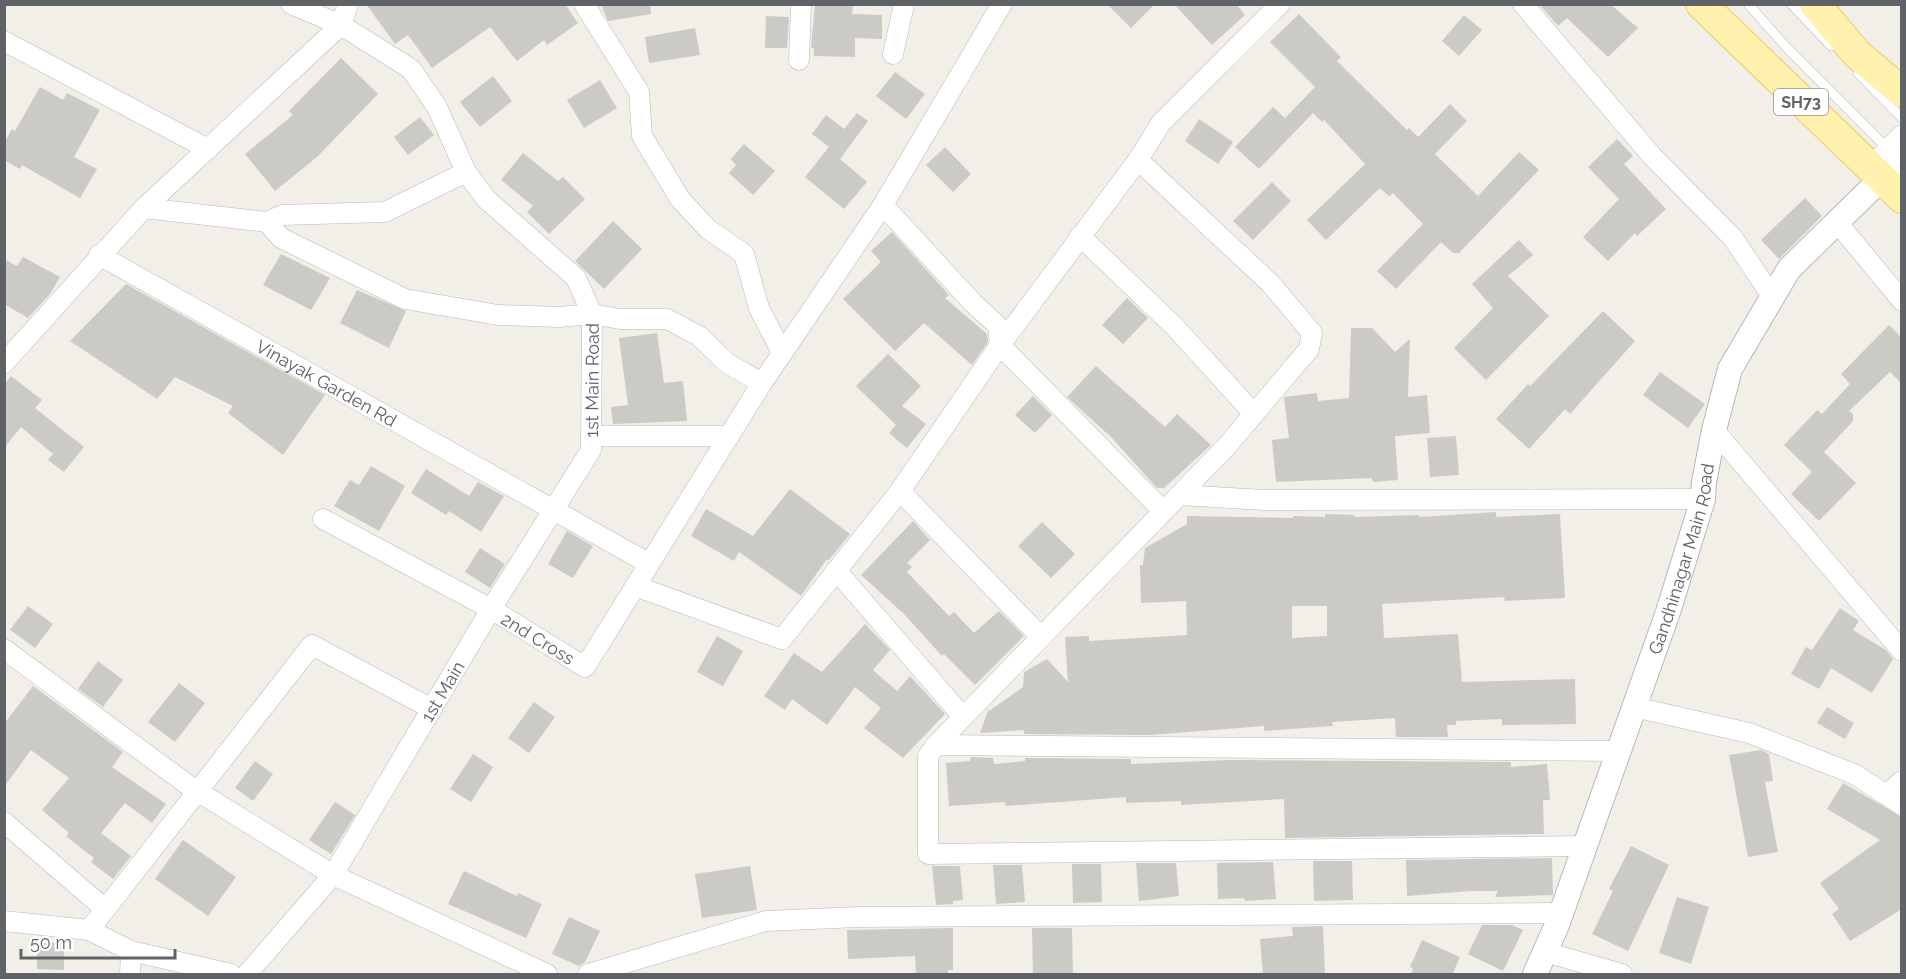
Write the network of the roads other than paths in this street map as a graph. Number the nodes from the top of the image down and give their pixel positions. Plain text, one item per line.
1 (291, 4) edge
2 (348, 4) edge
3 (584, 4) edge
4 (801, 4) edge
5 (903, 4) edge
6 (1002, 4) edge
7 (1523, 4) edge
8 (1701, 4) edge
9 (1748, 4) edge
10 (1791, 4) edge
11 (1815, 4) edge
12 (1270, 8) edge
13 (341, 25) junction
14 (4, 41) edge
15 (1839, 53) dead end
16 (893, 54) dead end
17 (799, 60) dead end
18 (1854, 69) dead end
19 (1902, 92) edge
20 (1902, 118) edge
21 (208, 148) junction
22 (1138, 160) junction
23 (1892, 164) edge
24 (466, 172) junction
25 (883, 205) junction
26 (144, 208) junction
27 (267, 222) junction
28 (1837, 222) junction
29 (1080, 236) junction
30 (99, 255) junction
31 (1773, 298) junction
32 (1902, 301) edge
33 (592, 314) junction
34 (1000, 345) junction
35 (782, 353) junction
36 (4, 363) edge
37 (762, 383) junction
38 (1254, 414) junction
39 (1714, 430) junction
40 (591, 436) junction
41 (729, 436) junction
42 (900, 491) junction
43 (1179, 495) junction
44 (1703, 499) junction
45 (553, 509) junction
46 (1163, 511) junction
47 (323, 519) dead end
48 (648, 563) junction
49 (836, 570) junction
50 (635, 586) junction
51 (491, 609) junction
52 (1041, 637) junction
53 (4, 649) edge
54 (1902, 651) edge
55 (1634, 707) junction
56 (432, 709) junction
57 (963, 717) junction
58 (936, 745) junction
59 (1619, 751) junction
60 (1902, 781) edge
61 (198, 791) junction
62 (1894, 800) edge
63 (4, 822) edge
64 (1585, 846) junction
65 (333, 875) junction
66 (105, 909) junction
67 (1561, 913) junction
68 (4, 921) edge
69 (89, 930) junction
70 (131, 951) junction
71 (1545, 951) junction
72 (130, 975) edge
73 (231, 975) edge
74 (247, 975) edge
75 (547, 975) edge
76 (588, 975) edge
77 (1535, 975) edge
78 (1622, 975) edge

1 - 13 street
2 - 13 street
3 - 35 street
4 - 17 street
5 - 16 street
6 - 25 street
7 - 31 street
8 - 23 main road, SH73
9 - 23 lane
10 - 15 lane
11 - 19 main road
12 - 22 street
13 - 21 street
13 - 24 street
14 - 21 street
18 - 20 lane
21 - 26 street
22 - 29 street
22 - 38 street
23 - 28 street, Gandhinagar Main Road
24 - 27 street
24 - 33 street
25 - 34 street
25 - 35 street
26 - 27 street
26 - 30 street
27 - 33 street
28 - 31 street, Gandhinagar Main Road
28 - 32 street
29 - 34 street
29 - 38 street
30 - 36 street
30 - 45 street, Vinayak Garden Rd
31 - 39 street, Gandhinagar Main Road
33 - 37 street
33 - 40 street, 1st Main Road
34 - 42 street
34 - 46 street
35 - 37 street
37 - 41 street
38 - 43 street
39 - 44 street, Gandhinagar Main Road
39 - 54 street
40 - 41 street
40 - 45 street, 1st Main Road
41 - 48 street
42 - 49 street
42 - 52 street
43 - 44 street
43 - 46 street
44 - 55 street, Gandhinagar Main Road
45 - 48 street, Vinayak Garden Rd
45 - 51 street, 1st Main
46 - 52 street
47 - 51 street, 2nd Cross
48 - 50 street
49 - 50 street
49 - 57 street
50 - 51 street, 2nd Cross
51 - 56 street, 1st Main
52 - 57 street
53 - 61 street
55 - 59 street, Gandhinagar Main Road
55 - 62 street
56 - 61 street
56 - 65 street, 1st Main
57 - 58 street
58 - 59 street
58 - 64 street
59 - 64 street, Gandhinagar Main Road
60 - 62 street
61 - 65 street
61 - 66 street
63 - 66 street
64 - 67 street, Gandhinagar Main Road
65 - 74 street, 1st Main
65 - 75 street
66 - 69 street
67 - 71 street, Gandhinagar Main Road
67 - 76 street
68 - 69 street
69 - 70 street
70 - 72 street
70 - 73 street
71 - 77 street, Gandhinagar Main Road
71 - 78 street

